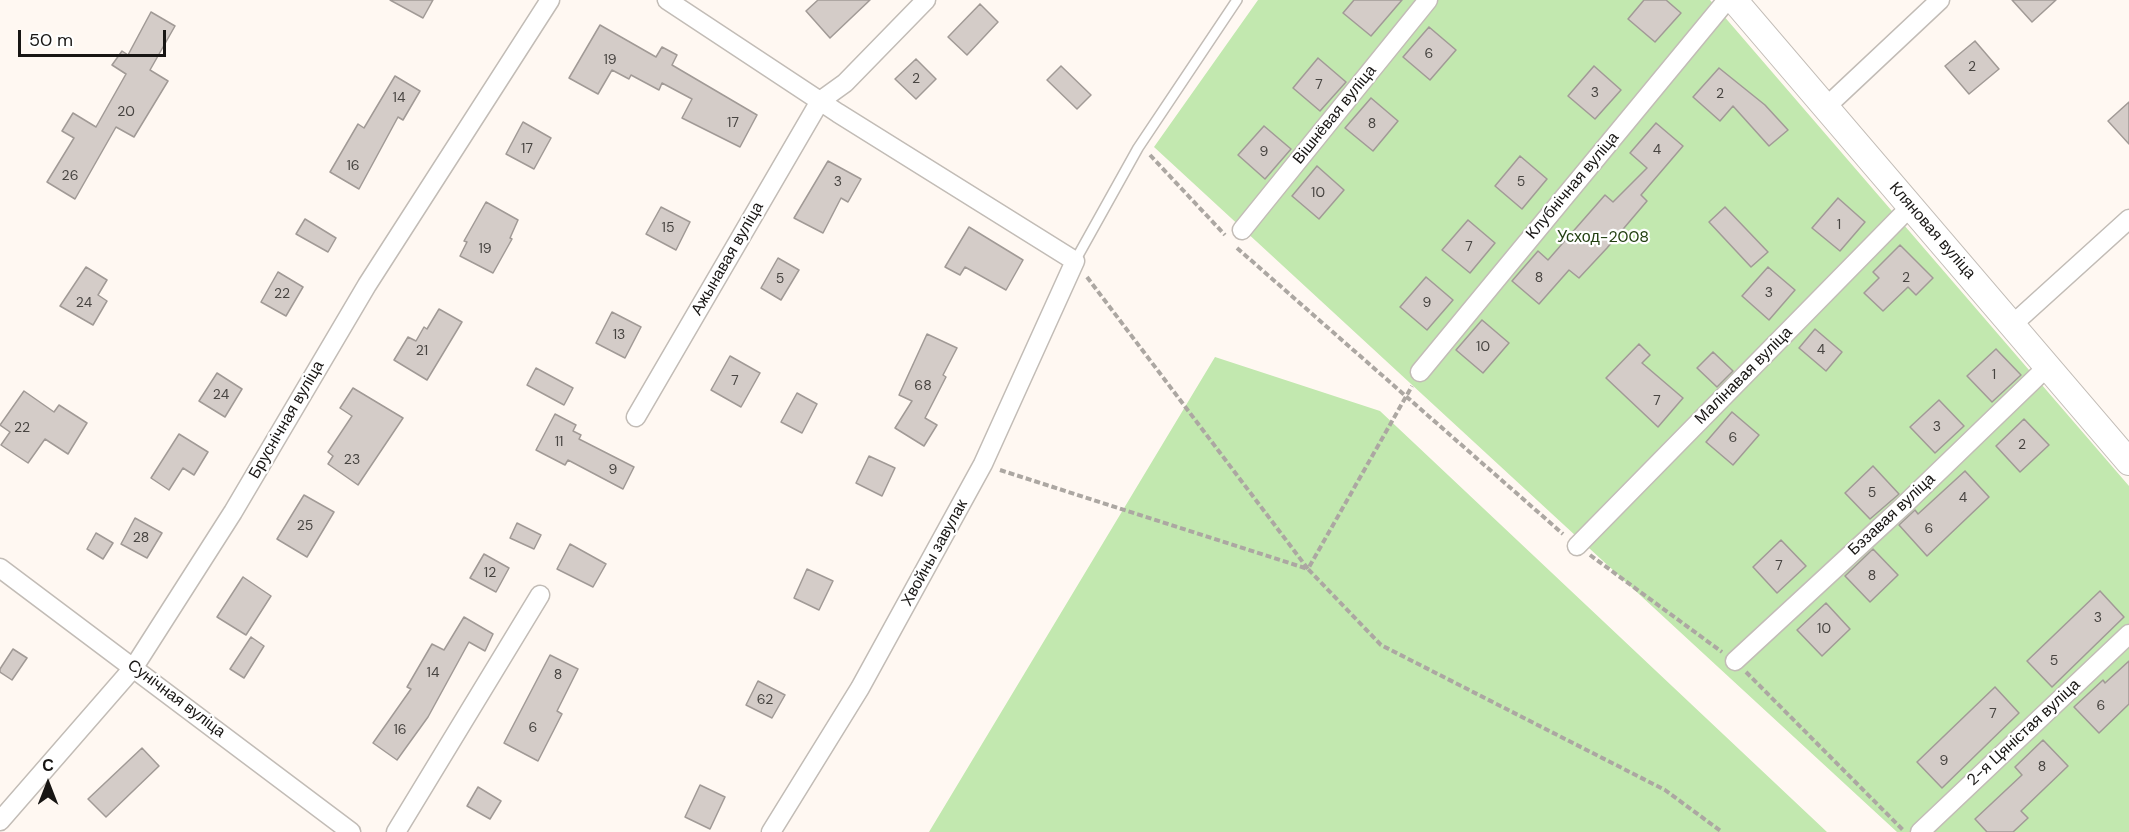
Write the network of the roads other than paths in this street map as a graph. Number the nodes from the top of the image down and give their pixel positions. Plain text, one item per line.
1 (550, 0) edge
2 (667, 0) edge
3 (926, 0) edge
4 (1237, 0) edge
5 (1428, 0) edge
6 (1940, 0) edge
7 (1739, 3) edge
8 (820, 101) junction
9 (1826, 107) junction
10 (1910, 207) junction
11 (2129, 219) edge
12 (1242, 230) dead end
13 (1075, 261) junction
14 (2012, 325) junction
15 (2047, 367) junction
16 (1420, 372) road end
17 (636, 417) dead end
18 (2129, 462) edge
19 (1577, 546) road end
20 (0, 568) edge
21 (540, 595) dead end
22 (2129, 634) edge
23 (1735, 661) road end
24 (134, 667) junction
25 (0, 821) edge
26 (351, 832) edge
27 (396, 832) edge
28 (771, 832) edge
29 (1920, 832) edge

1 - 24 street, Бруснічная вуліца
2 - 8 street
3 - 8 street
4 - 13 lane
5 - 12 street, Вішнёвая вуліца
6 - 9 street
7 - 9 street, Кляновая вуліца
7 - 16 street, Клубнічная вуліца
8 - 13 street
8 - 17 street, Ажынавая вуліца
9 - 10 street, Кляновая вуліца
10 - 14 street, Кляновая вуліца
10 - 19 street, Малінавая вуліца
11 - 14 street
13 - 28 street, Хвойны завулак
14 - 15 street, Кляновая вуліца
15 - 18 street, Кляновая вуліца
15 - 23 street, Бэзавая вуліца
20 - 24 street, Сунічная вуліца
21 - 27 street
22 - 29 street, 2-я Цяністая вуліца
24 - 25 street, Бруснічная вуліца
24 - 26 street, Сунічная вуліца

